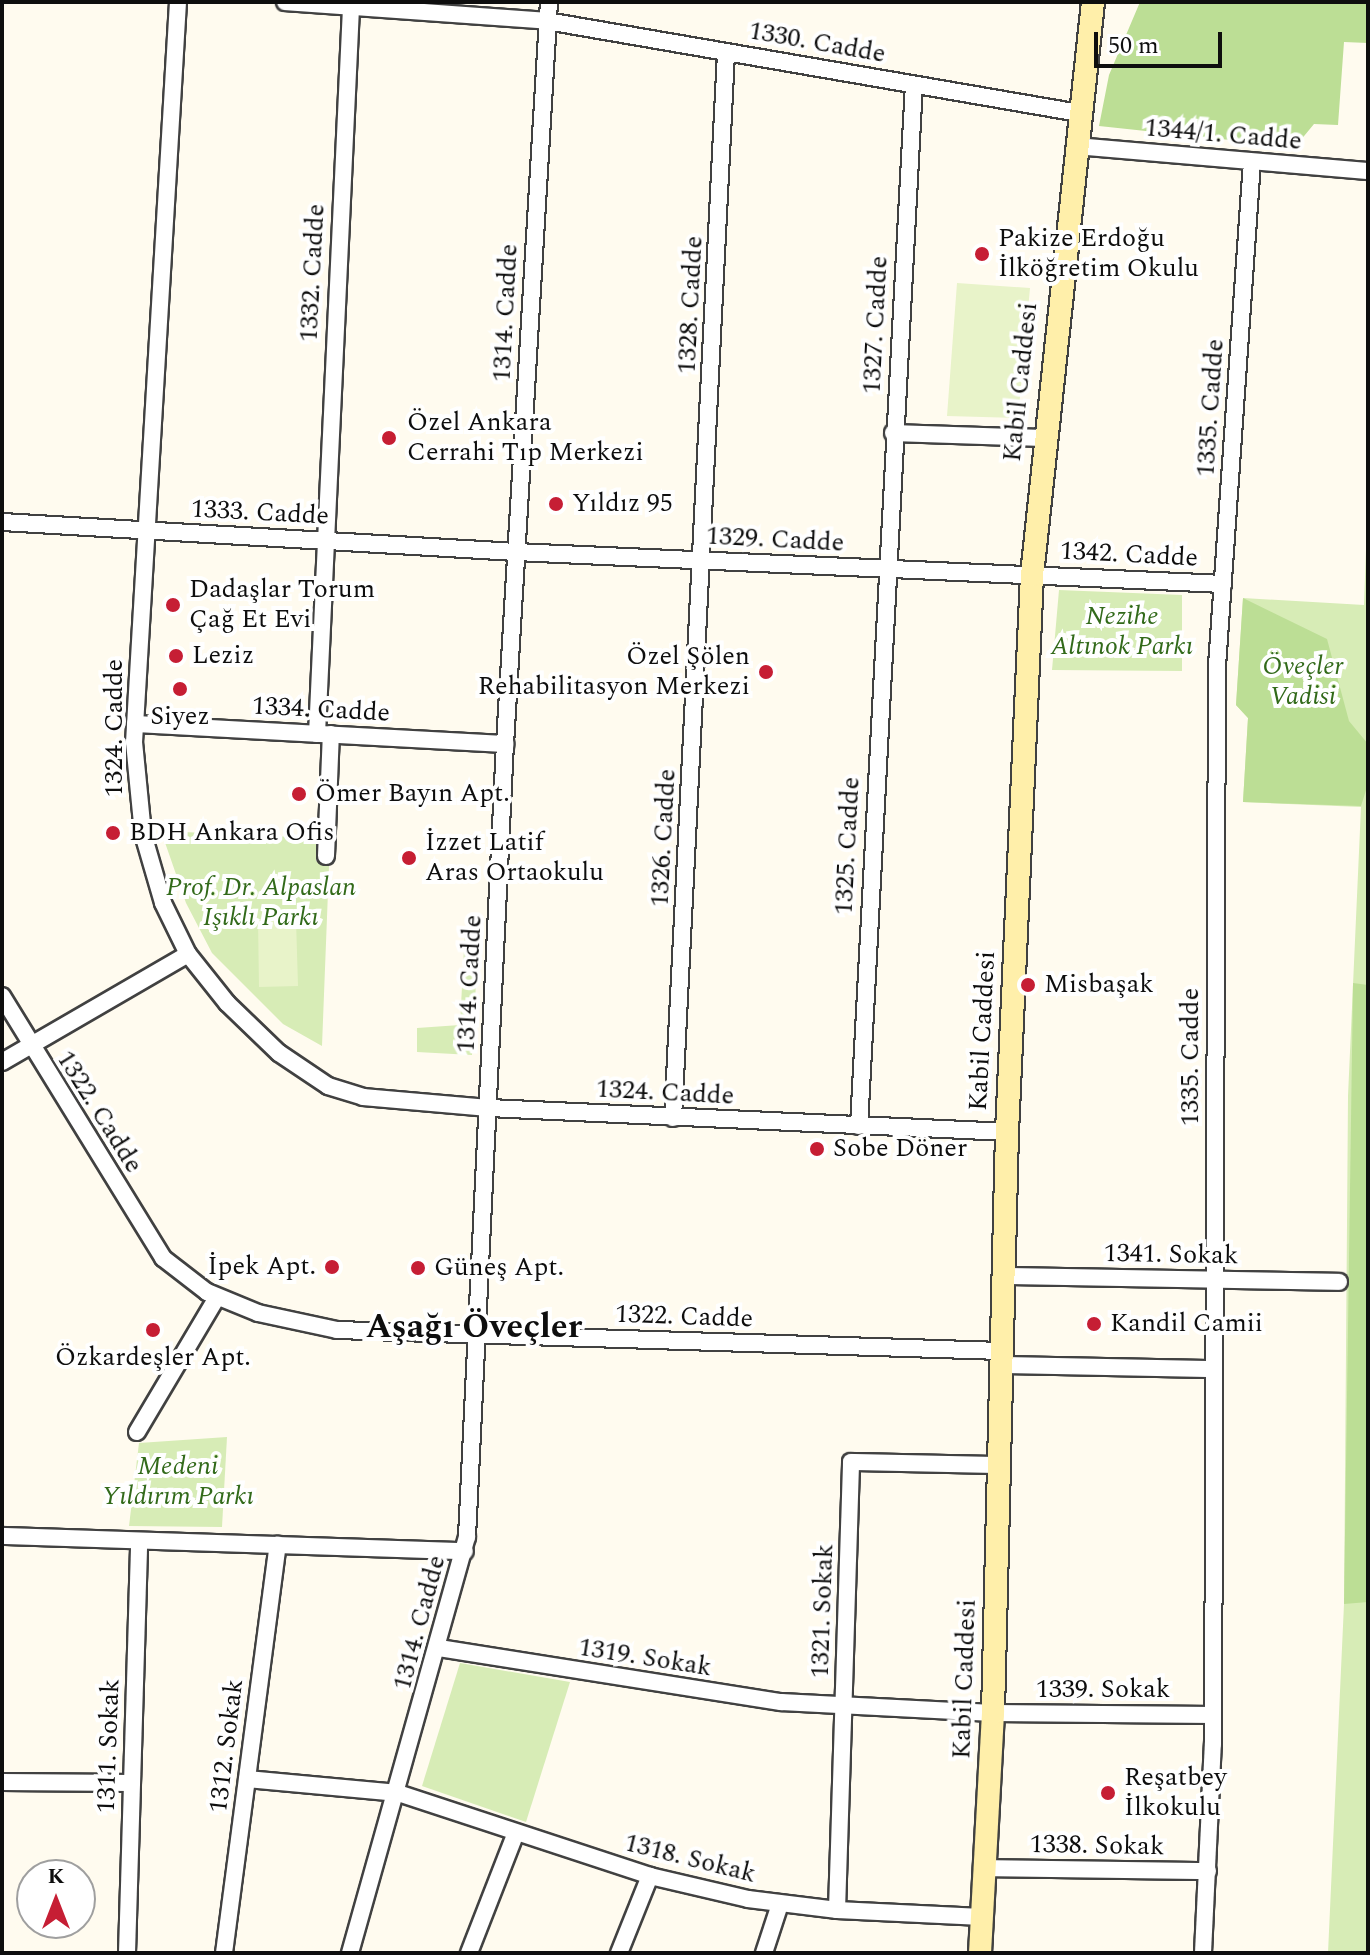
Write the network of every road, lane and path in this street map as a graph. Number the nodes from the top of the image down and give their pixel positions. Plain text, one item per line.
1 (178, 2) edge
2 (285, 2) edge
3 (549, 2) edge
4 (1093, 2) edge
5 (1106, 2) edge
6 (351, 7) junction
7 (547, 21) junction
8 (726, 52) junction
9 (914, 85) junction
10 (1079, 113) junction
11 (1075, 146) junction
12 (1252, 162) junction
13 (1368, 171) edge
14 (893, 433) junction
15 (1043, 438) junction
16 (2, 522) edge
17 (144, 530) junction
18 (323, 541) junction
19 (516, 552) junction
20 (703, 560) junction
21 (885, 568) junction
22 (1032, 575) junction
23 (1223, 584) junction
24 (135, 724) junction
25 (324, 734) junction
26 (505, 744) junction
27 (326, 856) dead end
28 (188, 954) junction
29 (2, 996) edge
30 (30, 1045) junction
31 (2, 1062) edge
32 (489, 1108) junction
33 (673, 1118) junction
34 (859, 1126) junction
35 (1007, 1132) junction
36 (1003, 1276) junction
37 (1214, 1279) junction
38 (1339, 1282) dead end
39 (217, 1297) junction
40 (477, 1334) junction
41 (1000, 1358) junction
42 (1212, 1369) junction
43 (137, 1432) dead end
44 (999, 1465) junction
45 (2, 1536) edge
46 (139, 1541) junction
47 (278, 1545) junction
48 (465, 1551) junction
49 (439, 1648) junction
50 (844, 1706) junction
51 (993, 1713) junction
52 (1213, 1715) junction
53 (247, 1779) junction
54 (2, 1782) edge
55 (132, 1783) junction
56 (398, 1793) junction
57 (515, 1835) junction
58 (986, 1868) junction
59 (1208, 1871) junction
60 (650, 1876) junction
61 (780, 1904) junction
62 (837, 1910) junction
63 (982, 1917) junction
64 (127, 1953) edge
65 (224, 1953) edge
66 (350, 1953) edge
67 (469, 1953) edge
68 (619, 1953) edge
69 (764, 1953) edge
70 (980, 1953) edge
71 (1203, 1953) edge

1 - 17 street, 1324. Cadde
2 - 6 street, 1330. Cadde
3 - 7 street, 1314. Cadde
4 - 10 main road, Kabil Caddesi
5 - 10 main road, Kabil Caddesi
6 - 7 street, 1330. Cadde
6 - 18 street, 1332. Cadde
7 - 8 street, 1330. Cadde
7 - 19 street, 1314. Cadde
8 - 9 street, 1330. Cadde
8 - 20 street, 1328. Cadde
9 - 10 street, 1330. Cadde
9 - 14 street, 1327. Cadde
10 - 11 main road, Kabil Caddesi
11 - 12 street, 1344/1. Cadde
11 - 15 main road, Kabil Caddesi
12 - 13 street, 1344/1. Cadde
12 - 23 street, 1335. Cadde
14 - 15 street
14 - 21 street, 1327. Cadde
15 - 22 main road, Kabil Caddesi
16 - 17 street, 1333. Cadde
17 - 18 street, 1333. Cadde
17 - 24 street, 1324. Cadde
18 - 19 street, 1333. Cadde
18 - 25 street, 1332. Cadde
19 - 20 street, 1329. Cadde
19 - 26 street, 1314. Cadde
20 - 21 street, 1329. Cadde
20 - 33 street, 1326. Cadde
21 - 22 street, 1329. Cadde
21 - 34 street, 1325. Cadde
22 - 23 street, 1342. Cadde
22 - 35 main road, Kabil Caddesi
23 - 37 street, 1335. Cadde
24 - 25 street, 1334. Cadde
24 - 28 street, 1324. Cadde
25 - 26 street, 1334. Cadde
25 - 27 street, 1332. Cadde
26 - 32 street, 1314. Cadde
28 - 30 street
28 - 32 street, 1324. Cadde
29 - 30 street, 1322. Cadde
30 - 31 street
30 - 39 street, 1322. Cadde
32 - 33 street, 1324. Cadde
32 - 40 street, 1314. Cadde
33 - 34 street, 1324. Cadde
34 - 35 street, 1324. Cadde
35 - 36 main road, Kabil Caddesi
36 - 37 street, 1341. Sokak
36 - 41 main road, Kabil Caddesi
37 - 38 street, 1341. Sokak
37 - 42 street, 1335. Cadde
39 - 40 street, 1322. Cadde
39 - 43 street
40 - 41 street, 1322. Cadde
40 - 48 street, 1314. Cadde
41 - 42 street, 1322. Cadde
41 - 44 main road, Kabil Caddesi
42 - 52 street, 1335. Cadde
44 - 50 street, 1321. Sokak
44 - 51 main road, Kabil Caddesi
45 - 46 street
46 - 47 street
46 - 55 street, 1311. Sokak
47 - 48 street
47 - 53 street, 1312. Sokak
48 - 49 street, 1314. Cadde
49 - 50 street, 1319. Sokak
49 - 56 street, 1314. Cadde
50 - 51 street, 1319. Sokak
50 - 62 street, 1321. Sokak
51 - 52 street, 1339. Sokak
51 - 58 main road, Kabil Caddesi
52 - 59 street, 1335. Cadde
53 - 56 street, 1318. Sokak
53 - 65 street, 1312. Sokak
54 - 55 street
55 - 64 street, 1311. Sokak
56 - 57 street, 1318. Sokak
56 - 66 street, 1314. Cadde
57 - 60 street, 1318. Sokak
57 - 67 street
58 - 59 street, 1338. Sokak
58 - 63 main road, Kabil Caddesi
59 - 71 street, 1335. Cadde
60 - 61 street, 1318. Sokak
60 - 68 street
61 - 62 street, 1318. Sokak
61 - 69 street
62 - 63 street, 1318. Sokak
63 - 70 main road, Kabil Caddesi

